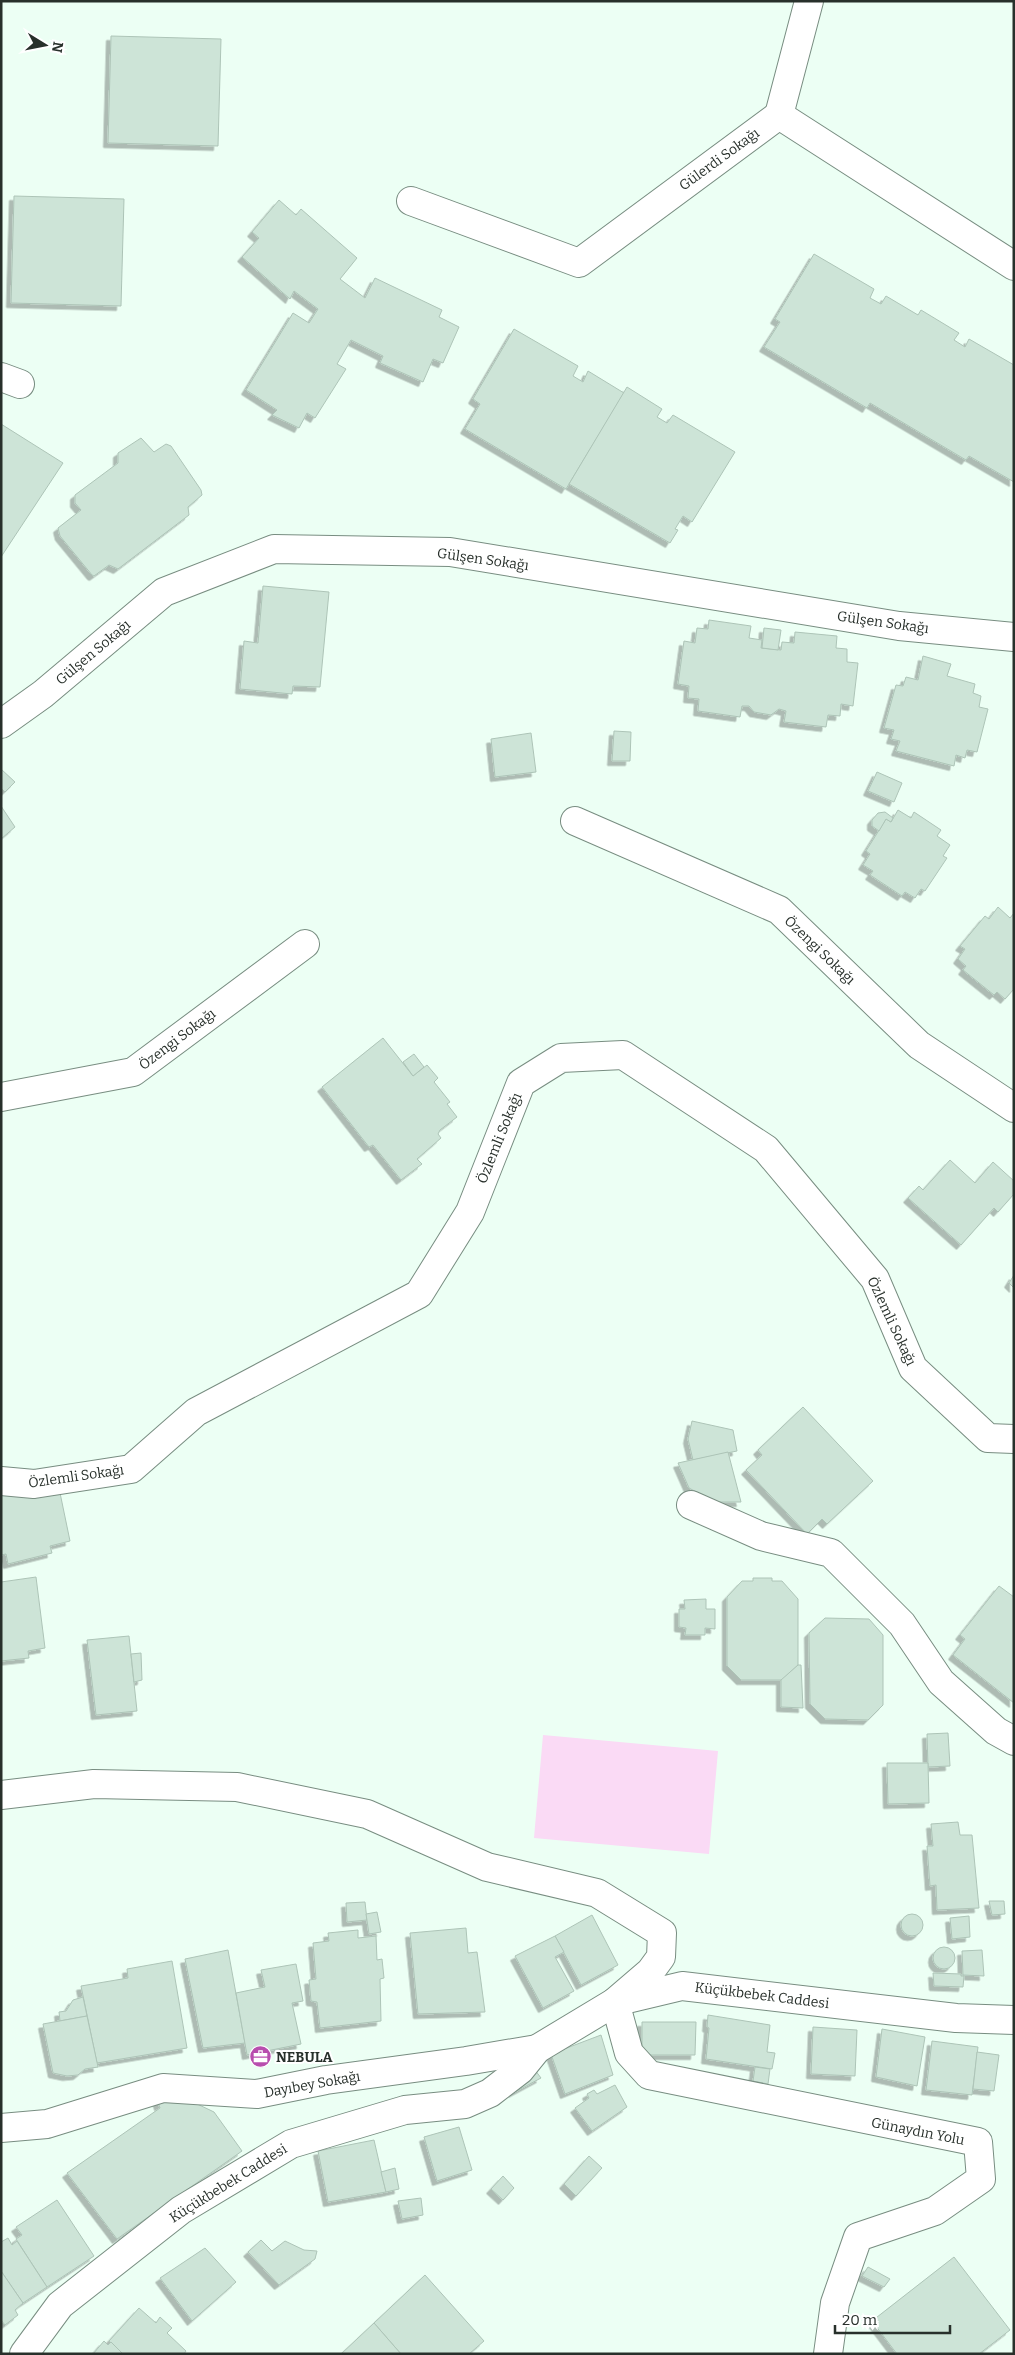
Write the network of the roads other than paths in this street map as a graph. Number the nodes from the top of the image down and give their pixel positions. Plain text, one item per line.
1 (809, 1) edge
2 (779, 115) junction
3 (411, 201) dead end
4 (1014, 266) edge
5 (1014, 637) edge
6 (1, 724) edge
7 (575, 821) dead end
8 (305, 944) dead end
9 (1, 1096) edge
10 (1014, 1108) edge
11 (1001, 1439) edge
12 (1014, 1452) edge
13 (1, 1481) edge
14 (691, 1505) dead end
15 (1014, 1740) edge
16 (1, 1795) edge
17 (615, 2002) junction
18 (1014, 2020) edge
19 (537, 2049) junction
20 (1, 2128) edge
21 (24, 2354) edge
22 (828, 2354) edge

1 - 2 street
2 - 3 street, Gülerdi Sokağı
2 - 4 street
5 - 6 street, Gülşen Sokağı
7 - 10 street, Özengi Sokağı
8 - 9 street, Özengi Sokağı
11 - 12 street, Özlemli Sokağı
11 - 13 street, Özlemli Sokağı
14 - 15 street
16 - 17 street
17 - 18 street, Küçükbebek Caddesi
17 - 19 street, Küçükbebek Caddesi
17 - 22 street, Günaydın Yolu
19 - 20 street, Dayıbey Sokağı
19 - 21 street, Küçükbebek Caddesi

